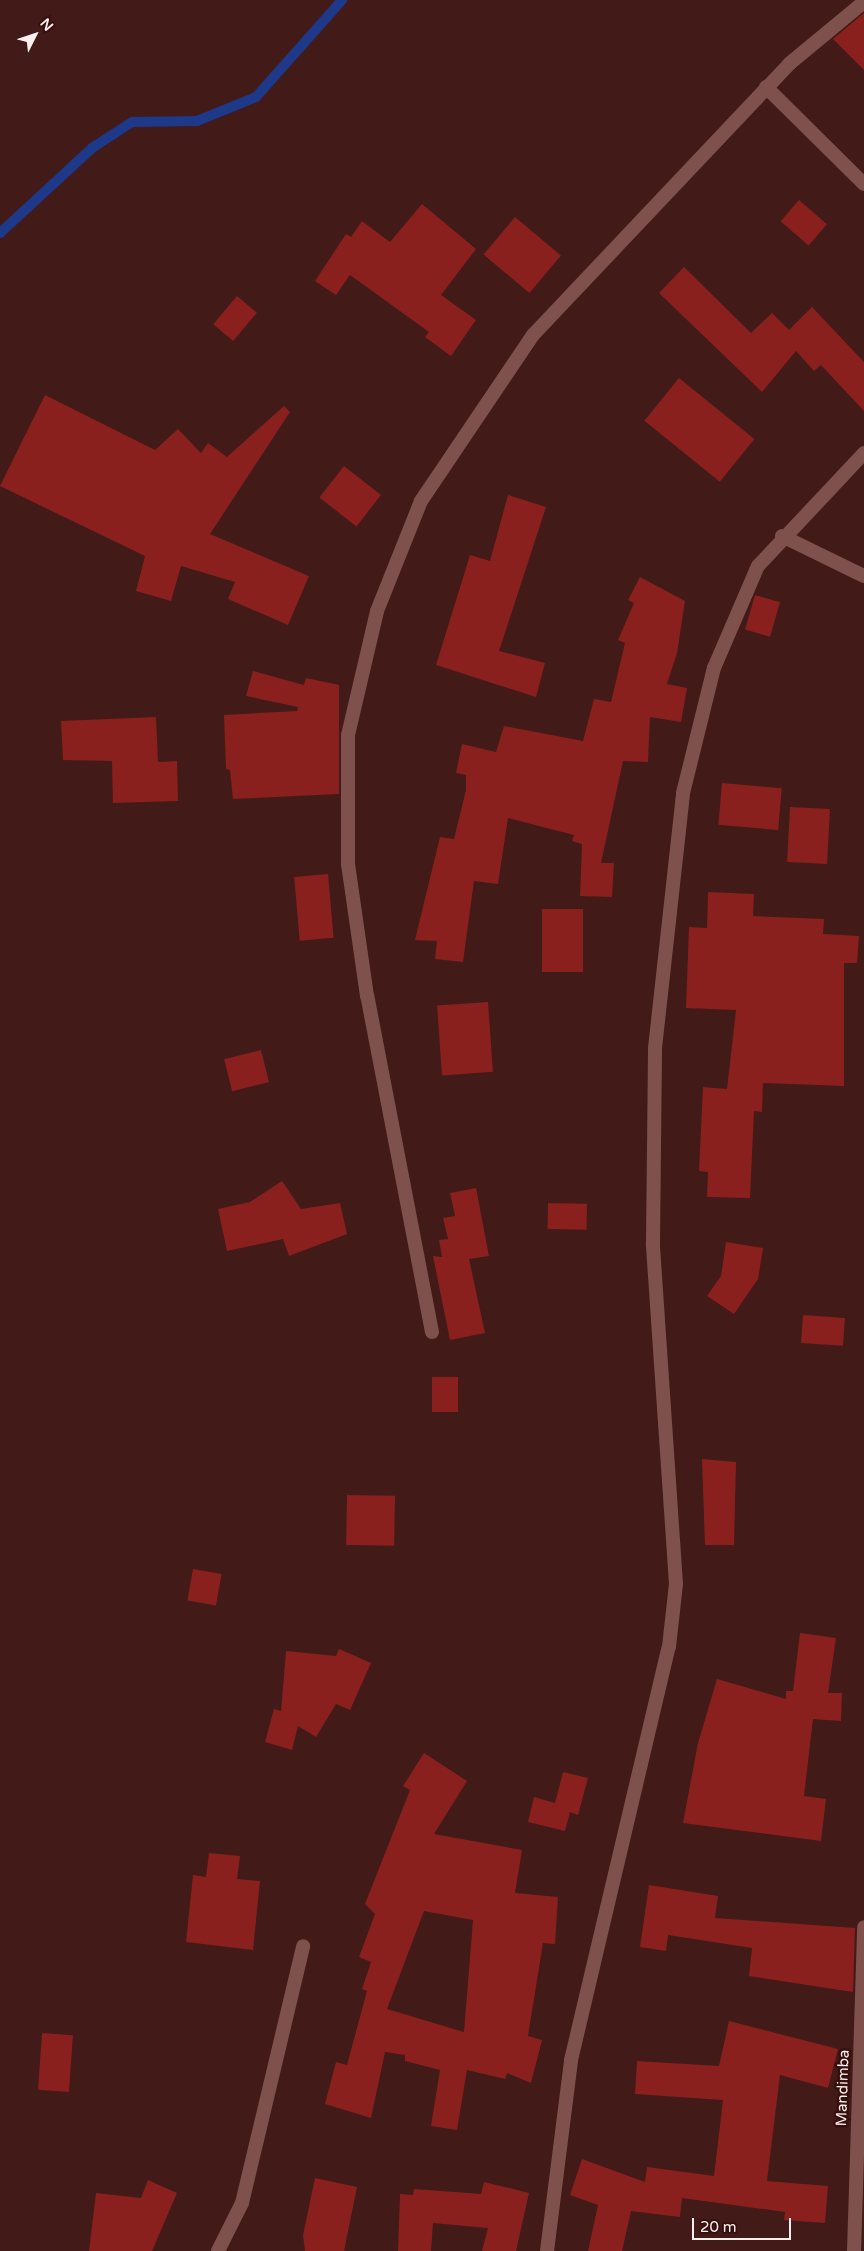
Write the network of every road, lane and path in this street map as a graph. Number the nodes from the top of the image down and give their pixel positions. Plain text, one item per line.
1 (864, 2) edge
2 (766, 87) junction
3 (864, 184) edge
4 (864, 453) edge
5 (782, 536) junction
6 (864, 576) edge
7 (432, 1332) dead end
8 (864, 1927) edge
9 (303, 1946) dead end
10 (218, 2251) edge
11 (547, 2251) edge
12 (854, 2251) edge

1 - 2 street
2 - 3 street
2 - 7 street
4 - 5 street
5 - 6 street
5 - 11 street
8 - 12 street, Mandimba
9 - 10 street

